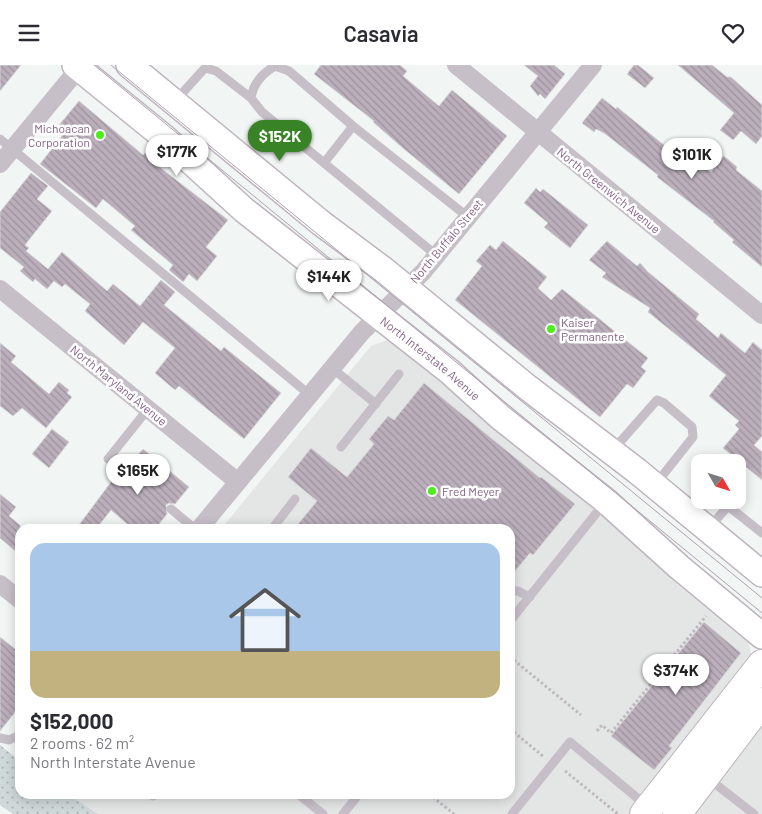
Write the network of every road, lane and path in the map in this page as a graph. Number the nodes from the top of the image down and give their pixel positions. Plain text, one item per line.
1 (456, 65) edge
2 (593, 65) edge
3 (77, 66) edge
4 (206, 66) edge
5 (135, 67) edge
6 (251, 98) junction
7 (175, 102) junction
8 (353, 126) junction
9 (538, 132) junction
10 (6, 144) edge
11 (324, 163) junction
12 (0, 164) edge
13 (468, 217) junction
14 (436, 255) junction
15 (406, 288) junction
16 (0, 289) edge
17 (762, 315) edge
18 (378, 316) junction
19 (332, 368) junction
20 (399, 375) dead end
21 (310, 395) junction
22 (376, 404) junction
23 (148, 409) junction
24 (341, 447) dead end
25 (611, 452) junction
26 (130, 476) dead end
27 (238, 482) junction
28 (654, 485) junction
29 (295, 499) dead end
30 (606, 501) junction
31 (171, 509) dead end
32 (726, 509) edge
33 (737, 509) edge
34 (189, 524) edge
35 (203, 524) edge
36 (276, 524) edge
37 (708, 529) junction
38 (762, 533) edge
39 (762, 573) edge
40 (0, 584) edge
41 (515, 591) edge
42 (15, 596) edge
43 (530, 597) junction
44 (719, 601) junction
45 (515, 615) edge
46 (762, 636) edge
47 (515, 661) edge
48 (762, 664) edge
49 (756, 714) edge
50 (581, 715) dead end
51 (597, 731) dead end
52 (515, 733) edge
53 (0, 737) edge
54 (15, 737) edge
55 (546, 758) dead end
56 (565, 771) dead end
57 (706, 776) junction
58 (304, 799) edge
59 (355, 799) edge
60 (436, 799) edge
61 (647, 811) edge
62 (323, 814) edge
63 (343, 814) edge
64 (454, 814) edge
65 (512, 814) edge
66 (618, 814) edge
67 (677, 814) edge
68 (754, 814) edge

1 - 9 street, North Greenwich Avenue
2 - 9 street, North Buffalo Street
3 - 10 street
3 - 18 street, North Interstate Avenue
4 - 6 lane
4 - 7 lane
5 - 7 street
6 - 8 lane
6 - 11 lane
7 - 15 street
8 - 11 lane
8 - 13 lane
9 - 13 street, North Buffalo Street
9 - 17 street, North Greenwich Avenue
10 - 12 street
10 - 21 lane
11 - 14 lane
13 - 14 street, North Buffalo Street
14 - 15 street, North Buffalo Street
15 - 18 street, North Buffalo Street
15 - 25 street
16 - 23 street, North Maryland Avenue
18 - 19 street, North Buffalo Street
18 - 30 street, North Interstate Avenue
19 - 21 street, North Buffalo Street
19 - 22 lane
20 - 22 lane
21 - 27 street, North Buffalo Street
22 - 24 lane
23 - 26 lane
23 - 27 street, North Maryland Avenue
25 - 28 street
25 - 28 lane
27 - 35 street, North Buffalo Street
28 - 37 street
29 - 36 lane
30 - 43 lane
30 - 44 street, North Interstate Avenue
31 - 34 lane
32 - 37 lane
33 - 38 lane
37 - 39 street
40 - 42 street
41 - 43 lane
43 - 45 lane
44 - 46 street, North Interstate Avenue
44 - 51 path
47 - 50 path
48 - 61 main road
49 - 57 main road
52 - 55 path
53 - 54 lane
56 - 66 path
57 - 67 main road
57 - 68 lane
58 - 62 lane
59 - 63 lane
60 - 64 path
61 - 65 lane

